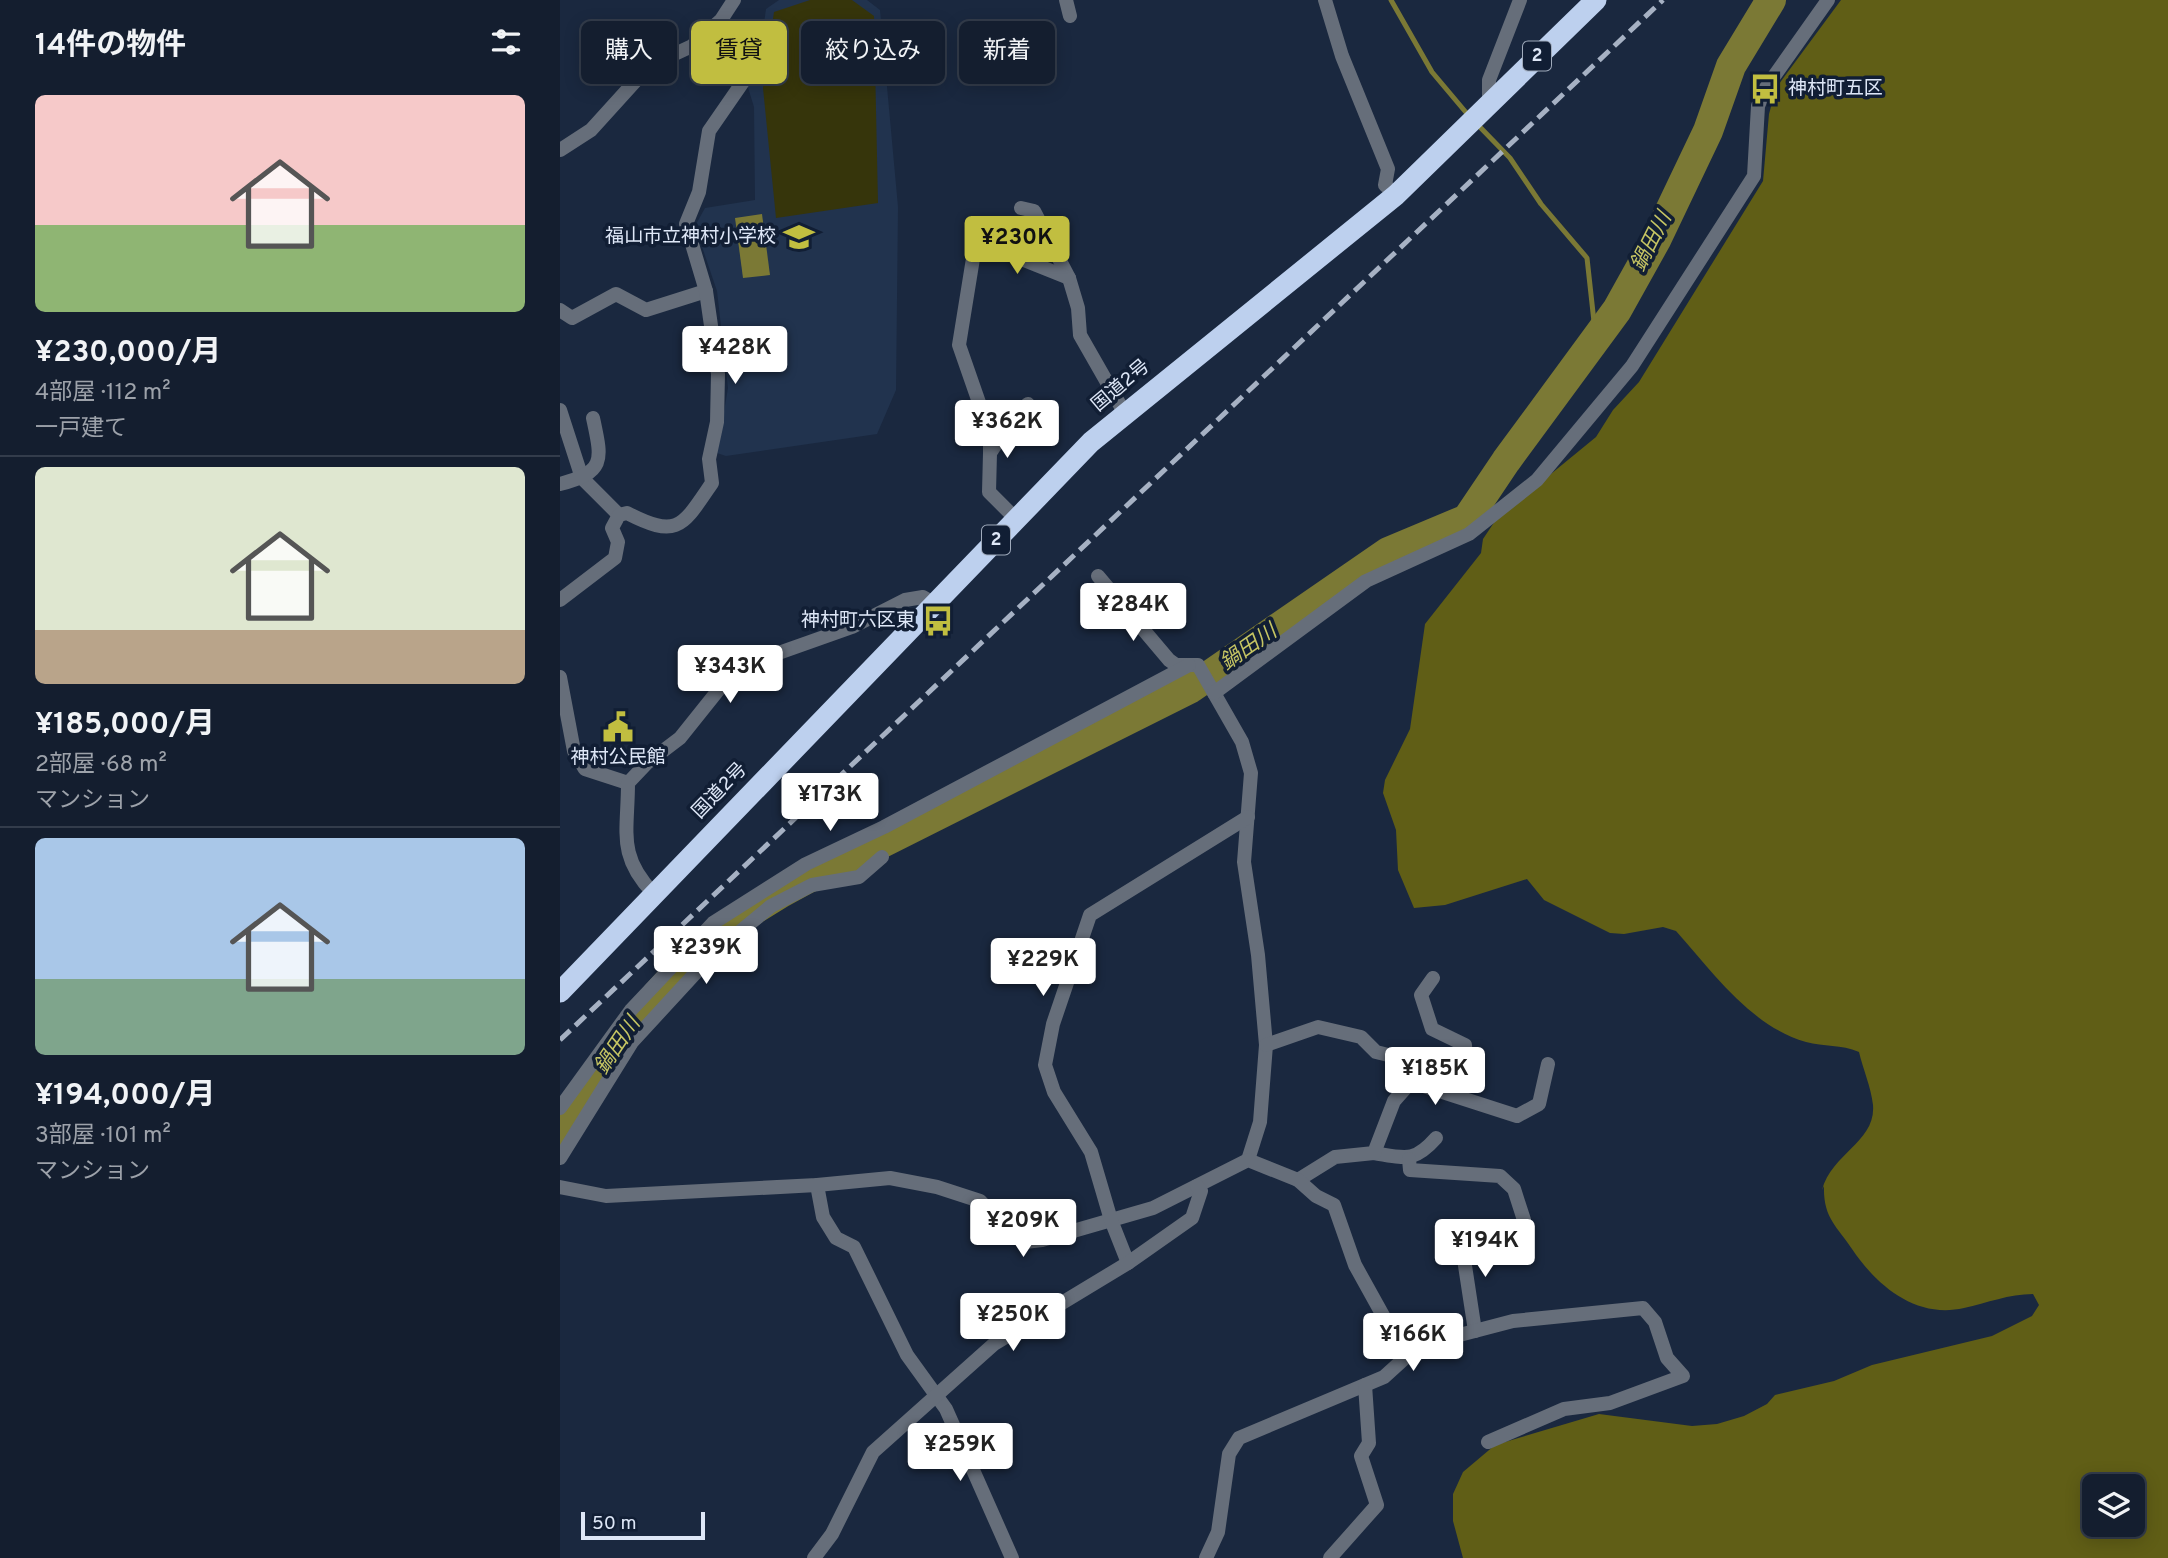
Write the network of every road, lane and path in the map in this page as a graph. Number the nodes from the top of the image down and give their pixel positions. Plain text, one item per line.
1 (734, 0) edge
2 (1066, 0) edge
3 (1325, 0) edge
4 (1520, 0) edge
5 (1596, 0) edge
6 (1828, 0) edge
7 (1070, 16) dead end
8 (741, 84) edge
9 (1477, 113) junction
10 (560, 150) edge
11 (1396, 195) junction
12 (1021, 208) dead end
13 (1069, 278) junction
14 (706, 291) junction
15 (560, 310) edge
16 (1028, 404) dead end
17 (560, 410) edge
18 (1124, 412) junction
19 (593, 418) dead end
20 (990, 453) junction
21 (582, 478) junction
22 (560, 484) edge
23 (619, 515) junction
24 (1016, 519) junction
25 (1098, 576) dead end
26 (560, 600) edge
27 (935, 604) junction
28 (1193, 664) junction
29 (560, 680) edge
30 (1213, 691) junction
31 (628, 783) junction
32 (1248, 817) junction
33 (882, 858) dead end
34 (653, 893) junction
35 (721, 918) junction
36 (739, 933) junction
37 (1433, 978) dead end
38 (560, 992) edge
39 (1266, 1045) junction
40 (1421, 1063) junction
41 (1548, 1064) dead end
42 (1409, 1084) junction
43 (560, 1108) edge
44 (1436, 1138) dead end
45 (1374, 1153) junction
46 (560, 1158) edge
47 (1409, 1158) junction
48 (1248, 1160) junction
49 (1298, 1180) junction
50 (817, 1185) junction
51 (1197, 1186) junction
52 (560, 1187) edge
53 (1111, 1220) junction
54 (1524, 1220) dead end
55 (1460, 1233) dead end
56 (1128, 1263) junction
57 (1475, 1331) junction
58 (1406, 1357) junction
59 (1365, 1385) junction
60 (934, 1395) junction
61 (1488, 1442) dead end
62 (814, 1558) edge
63 (1012, 1558) edge
64 (1206, 1558) edge
65 (1330, 1558) edge

1 - 10 street
2 - 7 street
3 - 11 street
4 - 9 street
5 - 9 highway, 国道2号 / 2
6 - 30 street
8 - 14 street
9 - 11 highway, 国道2号 / 2
11 - 18 highway, 国道2号 / 2
12 - 13 street
13 - 18 street
13 - 20 street
14 - 15 street
14 - 23 street
16 - 20 street
17 - 21 street
18 - 24 highway, 国道2号 / 2
19 - 21 street
20 - 24 street
21 - 22 street
21 - 23 street
23 - 26 street
24 - 27 highway, 国道2号 / 2
25 - 28 street
27 - 31 street
27 - 34 highway, 国道2号 / 2
28 - 30 street
28 - 35 street
29 - 31 street
30 - 32 street
31 - 34 street
32 - 39 street
32 - 53 street
33 - 36 street
34 - 38 highway, 国道2号 / 2
35 - 36 street
35 - 43 street
36 - 46 street
37 - 40 street
39 - 40 street
39 - 48 street
40 - 42 street
41 - 42 street
42 - 45 street
44 - 47 street
45 - 47 street
45 - 49 street
47 - 54 street
48 - 49 street
48 - 51 street
49 - 58 street
50 - 52 street
50 - 53 street
50 - 60 street
51 - 53 street
51 - 56 street
53 - 56 street
55 - 57 street
56 - 60 street
57 - 58 street
57 - 61 street
58 - 59 street
59 - 64 street
59 - 65 street
60 - 62 street
60 - 63 street

